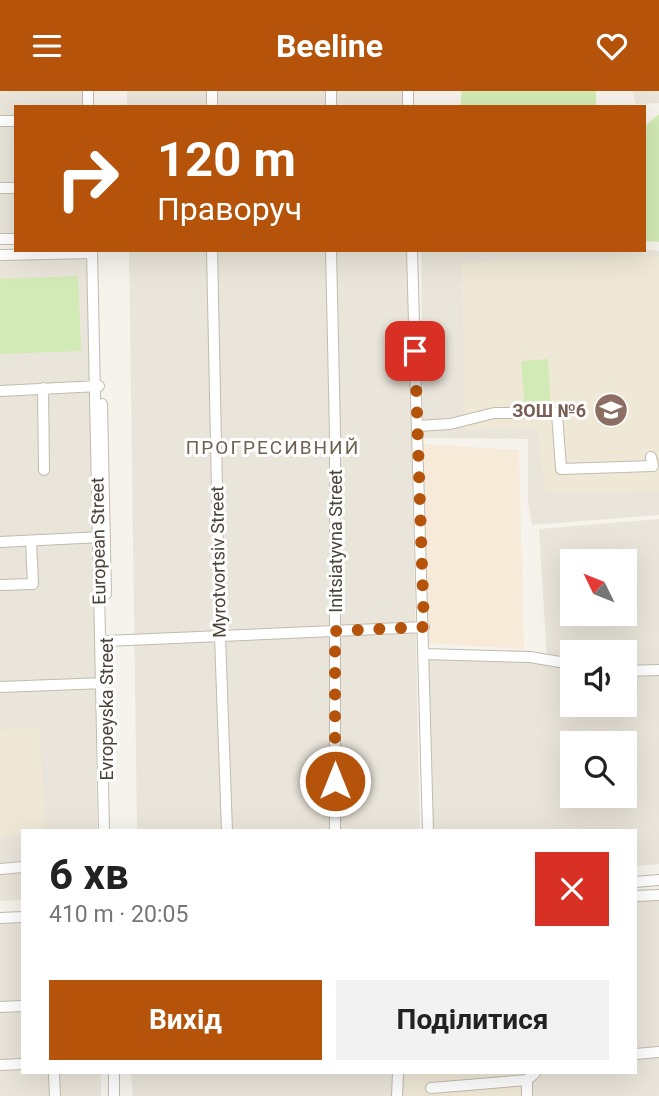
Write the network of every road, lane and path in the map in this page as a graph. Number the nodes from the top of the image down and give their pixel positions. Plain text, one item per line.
1 (70, 252) edge
2 (94, 252) edge
3 (94, 252) edge
4 (212, 252) edge
5 (331, 252) edge
6 (412, 252) edge
7 (0, 255) edge
8 (102, 386) junction
9 (43, 389) junction
10 (0, 391) edge
11 (417, 426) junction
12 (650, 457) dead end
13 (44, 470) dead end
14 (106, 537) junction
15 (31, 541) junction
16 (0, 542) edge
17 (0, 585) edge
18 (424, 627) junction
19 (335, 631) junction
20 (220, 636) junction
21 (106, 641) junction
22 (424, 654) junction
23 (560, 662) edge
24 (659, 670) edge
25 (637, 671) edge
26 (105, 683) junction
27 (0, 687) edge
28 (105, 829) edge
29 (105, 829) edge
30 (227, 829) edge
31 (335, 829) edge
32 (428, 829) edge
33 (21, 867) edge
34 (0, 869) edge
35 (659, 880) edge
36 (637, 882) edge
37 (659, 895) edge
38 (637, 896) edge
39 (21, 917) edge
40 (0, 918) edge
41 (21, 1006) edge
42 (0, 1007) edge
43 (659, 1052) edge
44 (637, 1054) edge
45 (21, 1064) edge
46 (0, 1065) edge
47 (54, 1074) edge
48 (114, 1074) edge
49 (397, 1074) edge
50 (531, 1076) edge
51 (431, 1088) dead end
52 (55, 1096) edge
53 (114, 1096) edge
54 (397, 1096) edge
55 (527, 1096) edge

1 - 7 street
2 - 8 street, Evropeyska Street
3 - 28 street, European Street
4 - 20 street, Myrotvortsiv Street
5 - 19 street, Initsiatyvna Street
6 - 11 street
8 - 9 street
8 - 14 street, Evropeyska Street
9 - 10 street
9 - 13 street
11 - 12 street
11 - 18 street
14 - 15 street
14 - 21 street, Evropeyska Street
15 - 16 street
15 - 17 street
18 - 19 street
18 - 22 street
19 - 20 street
19 - 31 street, Initsiatyvna Street
20 - 21 street
20 - 30 street, Myrotvortsiv Street
21 - 26 street, Evropeyska Street
22 - 23 street
22 - 32 street
24 - 25 street
26 - 27 street
26 - 29 street, Evropeyska Street
33 - 34 street
35 - 36 street
37 - 38 street
39 - 40 street
41 - 42 street
43 - 44 street
45 - 46 street
47 - 52 street
48 - 53 street
49 - 54 street
50 - 51 street
50 - 55 street

